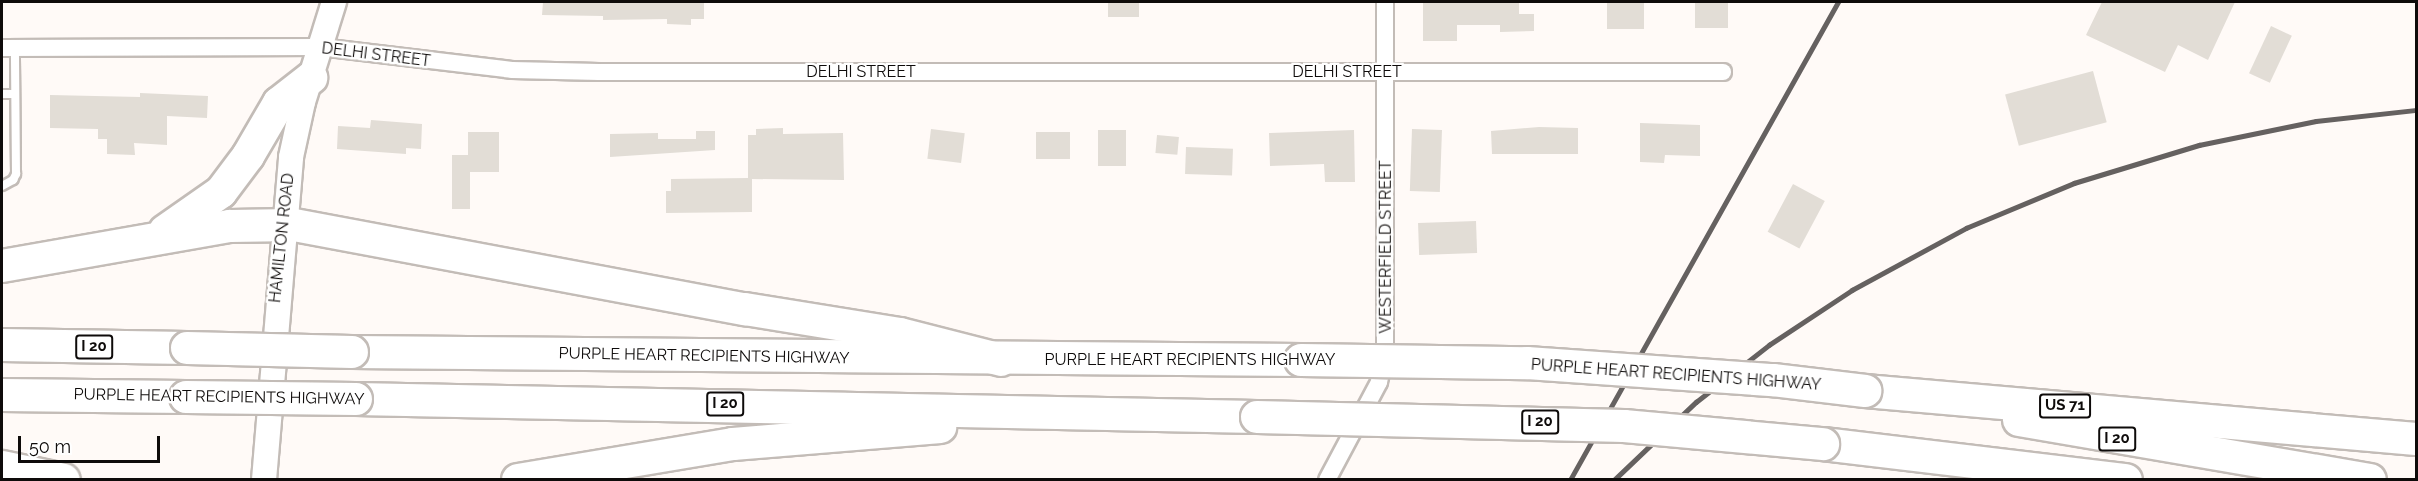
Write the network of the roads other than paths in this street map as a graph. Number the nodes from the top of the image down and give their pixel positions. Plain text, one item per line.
1 (334, 2) edge
2 (1385, 2) edge
3 (8, 48) edge
4 (320, 48) junction
5 (1386, 72) junction
6 (1723, 72) dead end
7 (310, 78) junction
8 (2, 94) edge
9 (15, 94) junction
10 (2, 186) edge
11 (282, 224) junction
12 (144, 240) junction
13 (2, 266) edge
14 (2, 345) edge
15 (1002, 360) junction
16 (1865, 391) junction
17 (2, 394) edge
18 (1094, 414) junction
19 (2265, 426) junction
20 (2416, 439) edge
21 (1855, 448) junction
22 (2416, 453) edge
23 (2, 466) edge
24 (64, 480) edge
25 (264, 480) edge
26 (518, 480) edge
27 (1327, 480) edge
28 (1982, 480) edge
29 (2126, 480) edge
30 (2370, 480) edge

1 - 4 main road, HAMILTON ROAD
2 - 5 street, WESTERFIELD STREET
3 - 4 street, DELHI STREET
3 - 9 lane
4 - 5 street, DELHI STREET
4 - 7 main road, HAMILTON ROAD
5 - 6 street, DELHI STREET
5 - 27 street, WESTERFIELD STREET
7 - 11 main road, HAMILTON ROAD
7 - 12 highway
8 - 9 lane
9 - 10 lane
11 - 12 highway
11 - 15 highway
11 - 25 main road, HAMILTON ROAD
12 - 13 highway
14 - 15 highway, PURPLE HEART RECIPIENTS HIGHWAY / I 20, bridge
15 - 16 highway, PURPLE HEART RECIPIENTS HIGHWAY / I 20, bridge
16 - 19 highway, US 71
16 - 30 highway, PURPLE HEART RECIPIENTS HIGHWAY / I 20
17 - 18 highway, PURPLE HEART RECIPIENTS HIGHWAY / I 20, bridge
18 - 21 highway, PURPLE HEART RECIPIENTS HIGHWAY / I 20, bridge
18 - 26 highway
19 - 20 highway
19 - 22 highway, US 71
21 - 28 highway
21 - 29 highway, PURPLE HEART RECIPIENTS HIGHWAY / I 20
23 - 24 highway

